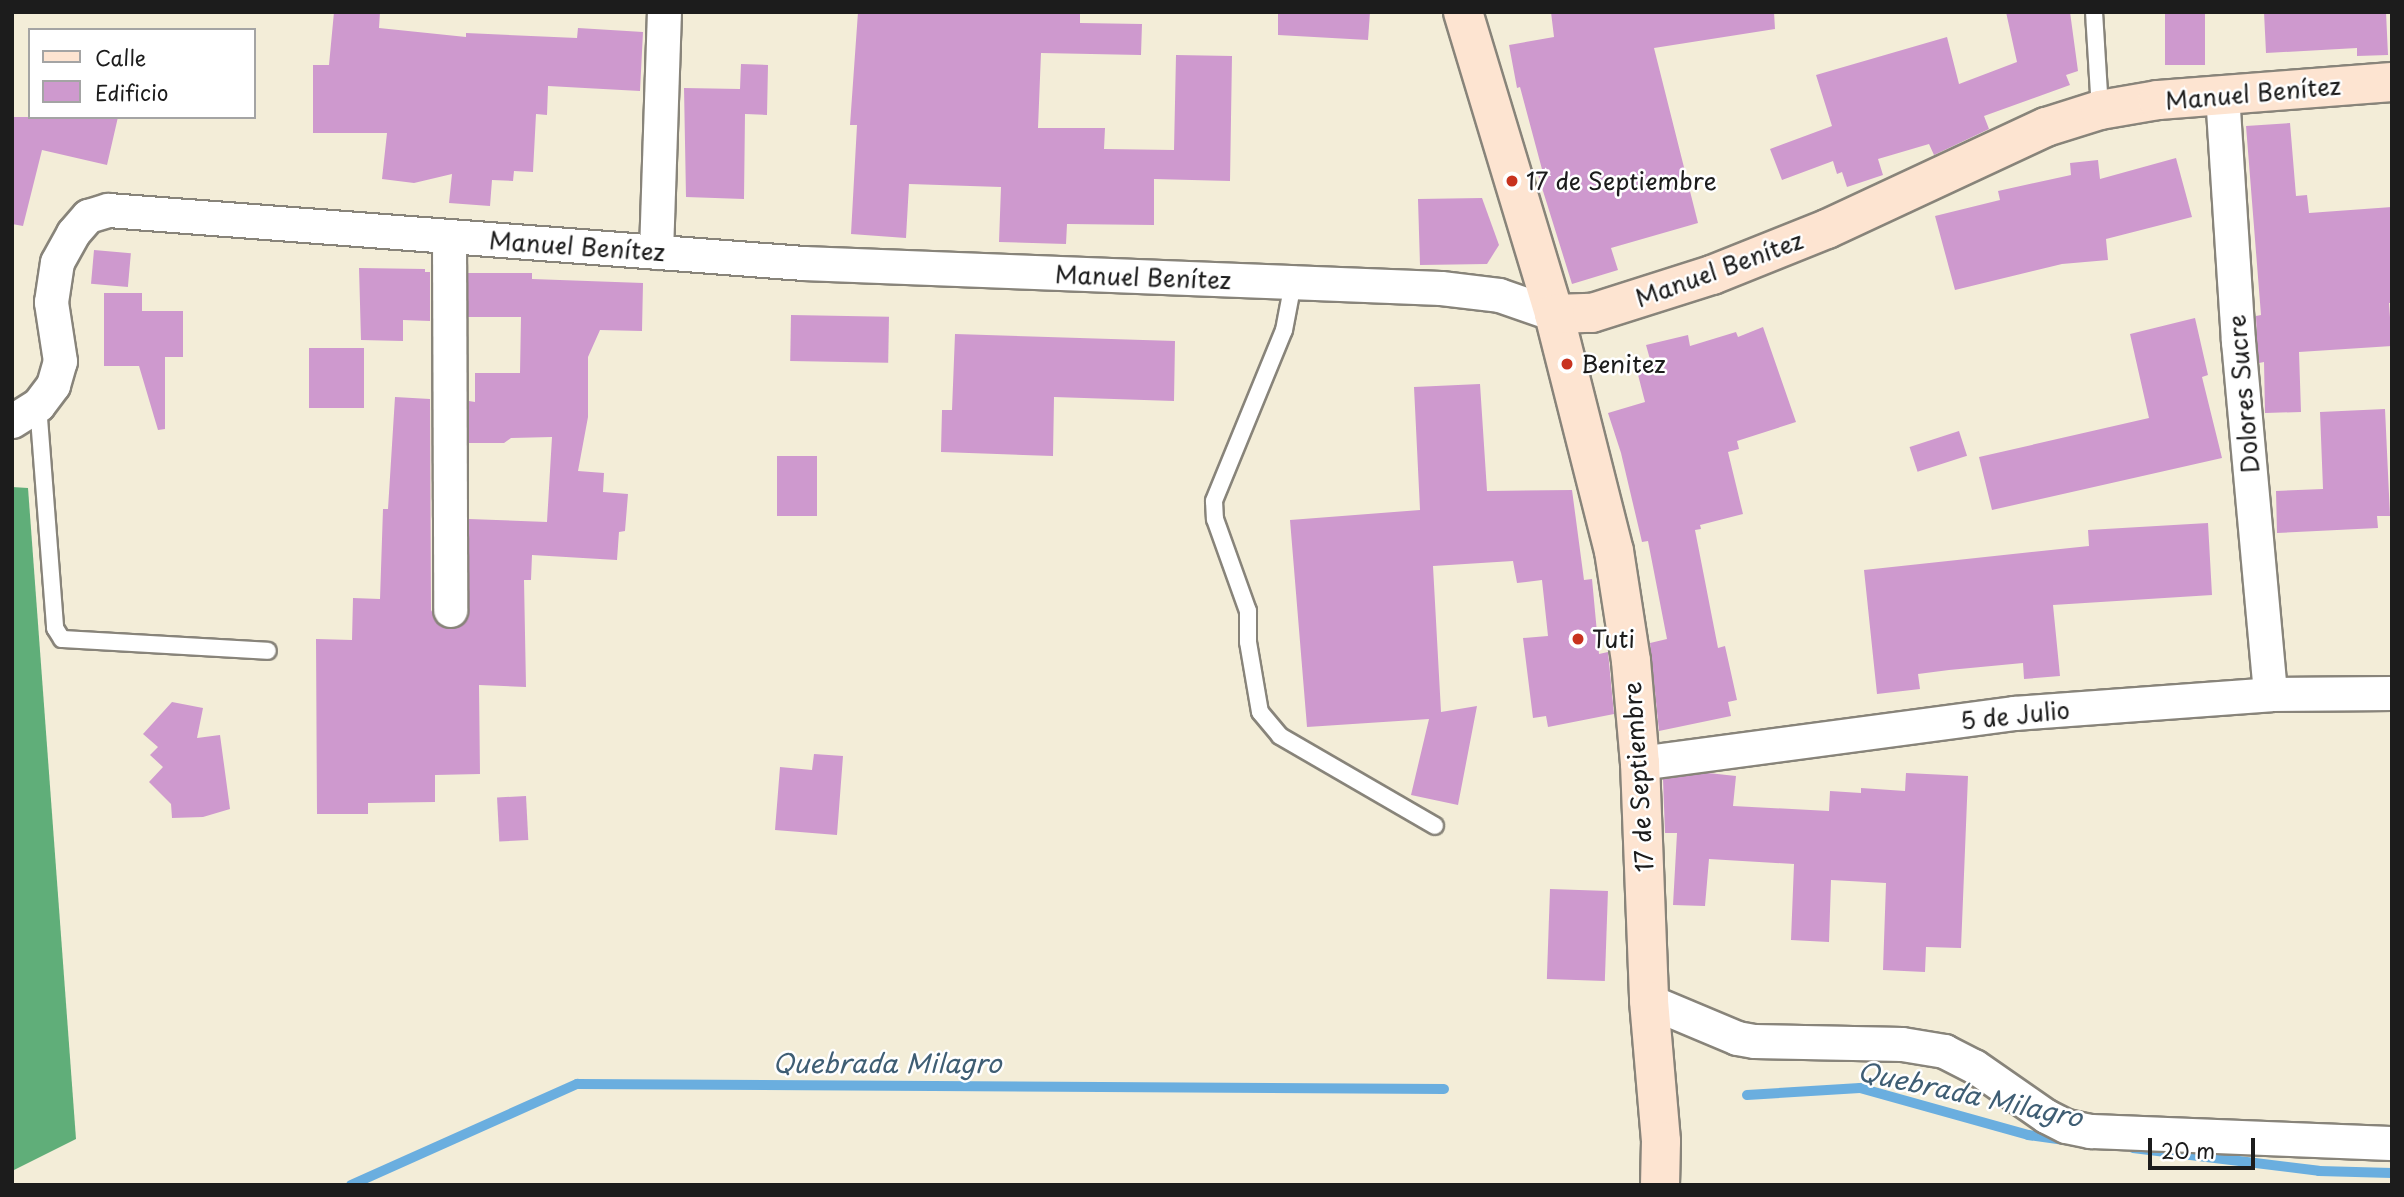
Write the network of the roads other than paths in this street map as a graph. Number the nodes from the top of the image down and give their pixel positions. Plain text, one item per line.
1 (664, 12) edge
2 (1463, 12) edge
3 (2094, 12) edge
4 (2392, 82) edge
5 (2222, 94) junction
6 (2100, 110) junction
7 (449, 236) junction
8 (656, 252) junction
9 (1293, 283) junction
10 (1554, 314) junction
11 (25, 413) edge
12 (450, 610) dead end
13 (268, 651) dead end
14 (2392, 693) edge
15 (2270, 694) junction
16 (1640, 763) junction
17 (1436, 826) dead end
18 (1649, 1001) junction
19 (2392, 1143) edge
20 (1660, 1185) edge

1 - 8 street
2 - 10 street, 17 de Septiembre
3 - 6 lane
4 - 5 street, Manuel Benítez
5 - 6 street, Manuel Benítez
5 - 15 street, Dolores Sucre
6 - 10 street, Manuel Benítez
7 - 8 street, Manuel Benítez
7 - 11 street, Manuel Benítez
7 - 12 street
8 - 9 street, Manuel Benítez
9 - 10 street, Manuel Benítez
9 - 17 lane
10 - 16 street, 17 de Septiembre
11 - 13 lane
14 - 15 street, 5 de Julio
15 - 16 street, 5 de Julio
16 - 18 street, 17 de Septiembre
18 - 19 street
18 - 20 street, 17 de Septiembre

